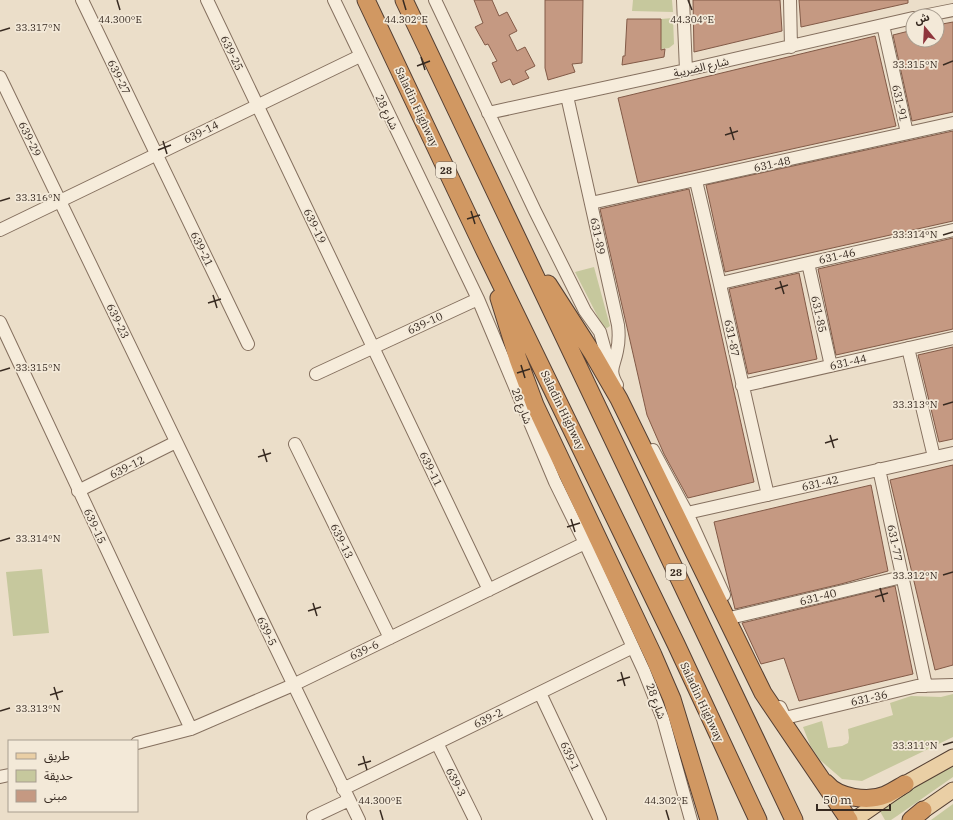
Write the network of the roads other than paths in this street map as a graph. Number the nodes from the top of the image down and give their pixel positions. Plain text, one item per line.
1 (82, 0) edge
2 (207, 0) edge
3 (334, 0) edge
4 (366, 0) edge
5 (404, 0) edge
6 (435, 0) edge
7 (683, 0) edge
8 (790, 0) edge
9 (905, 20) edge
10 (883, 25) junction
11 (791, 47) junction
12 (360, 56) junction
13 (686, 70) junction
14 (0, 77) edge
15 (567, 96) junction
16 (257, 105) junction
17 (488, 113) junction
18 (953, 123) edge
19 (907, 134) junction
20 (156, 154) junction
21 (696, 181) junction
22 (59, 200) junction
23 (591, 203) junction
24 (0, 230) edge
25 (953, 230) edge
26 (515, 232) junction
27 (483, 246) junction
28 (808, 263) junction
29 (721, 283) junction
30 (478, 299) junction
31 (0, 322) edge
32 (953, 338) edge
33 (248, 344) dead end
34 (373, 348) junction
35 (908, 348) junction
36 (831, 366) junction
37 (316, 374) dead end
38 (612, 377) junction
39 (742, 386) junction
40 (620, 399) junction
41 (176, 442) junction
42 (295, 444) dead end
43 (953, 453) edge
44 (934, 457) junction
45 (879, 469) junction
46 (78, 490) junction
47 (768, 495) junction
48 (687, 513) junction
49 (585, 543) junction
50 (902, 577) junction
51 (489, 590) junction
52 (734, 617) junction
53 (390, 638) junction
54 (633, 647) junction
55 (293, 685) junction
56 (953, 685) edge
57 (926, 686) junction
58 (540, 693) junction
59 (191, 729) junction
60 (138, 743) edge
61 (437, 743) junction
62 (953, 757) edge
63 (815, 768) junction
64 (905, 784) junction
65 (343, 789) junction
66 (953, 790) edge
67 (349, 800) junction
68 (313, 817) dead end
69 (915, 817) edge
70 (359, 820) edge
71 (475, 820) edge
72 (600, 820) edge
73 (691, 820) edge
74 (709, 820) edge
75 (758, 820) edge
76 (794, 820) edge
77 (849, 820) edge
78 (854, 820) edge

1 - 20 street, 639-27
2 - 16 street, 639-25
3 - 12 street, شارع 28
4 - 27 highway, Saladin Highway / 28
5 - 26 highway, 28
6 - 17 street
7 - 13 street
8 - 11 street
9 - 10 street, شارع الضريبة
10 - 11 street, شارع الضريبة
10 - 19 street, 631-91
11 - 13 street, شارع الضريبة
12 - 16 street, 639-14
12 - 30 street, شارع 28
13 - 15 street, شارع الضريبة
14 - 22 street, 639-29
15 - 17 street, شارع الضريبة
15 - 23 street, 631-89
16 - 20 street, 639-14
16 - 34 street, 639-19
17 - 38 street
18 - 19 street, 631-48
19 - 21 street, 631-48
20 - 22 street, 639-14
20 - 33 street, 639-21
21 - 23 street, 631-48
21 - 29 street, 631-87
22 - 24 street, 639-14
22 - 41 street, 639-23
23 - 38 street, 631-89
25 - 28 street, 631-46
26 - 40 highway
26 - 76 highway, 28
27 - 74 highway
27 - 75 highway, Saladin Highway / 28
28 - 29 street, 631-46
28 - 36 street, 631-85
29 - 39 street, 631-87
30 - 34 street, 639-10
30 - 49 street, شارع 28
31 - 46 street, 639-15
32 - 35 street, 631-44
34 - 37 street, 639-10
34 - 51 street, 639-11
35 - 36 street, 631-44
35 - 44 street
36 - 39 street, 631-44
38 - 40 street
38 - 48 street
39 - 47 street, 631-87
40 - 63 highway
41 - 46 street, 639-12
41 - 55 street, 639-5
42 - 53 street, 639-13
43 - 44 street, 631-42
44 - 45 street, 631-42
45 - 47 street, 631-42
45 - 50 street, 631-77
46 - 59 street, 639-15
47 - 48 street, 631-42
48 - 52 street
49 - 51 street, 639-6
49 - 54 street, شارع 28
50 - 52 street, 631-40
50 - 57 street, 631-77
51 - 53 street, 639-6
52 - 57 street, 631-36
53 - 55 street, 639-6
54 - 58 street, 639-2
54 - 73 street, شارع 28
55 - 59 street, 639-6
55 - 65 street, 639-5
56 - 57 street, 631-36
58 - 61 street, 639-2
58 - 72 street, 639-1
59 - 60 street, 639-6
61 - 65 street, 639-2
61 - 71 street, 639-3
62 - 64 main road
63 - 64 highway
63 - 77 highway
64 - 78 main road
65 - 67 street, 639-5
66 - 69 main road
67 - 68 street
67 - 70 street, 639-5

